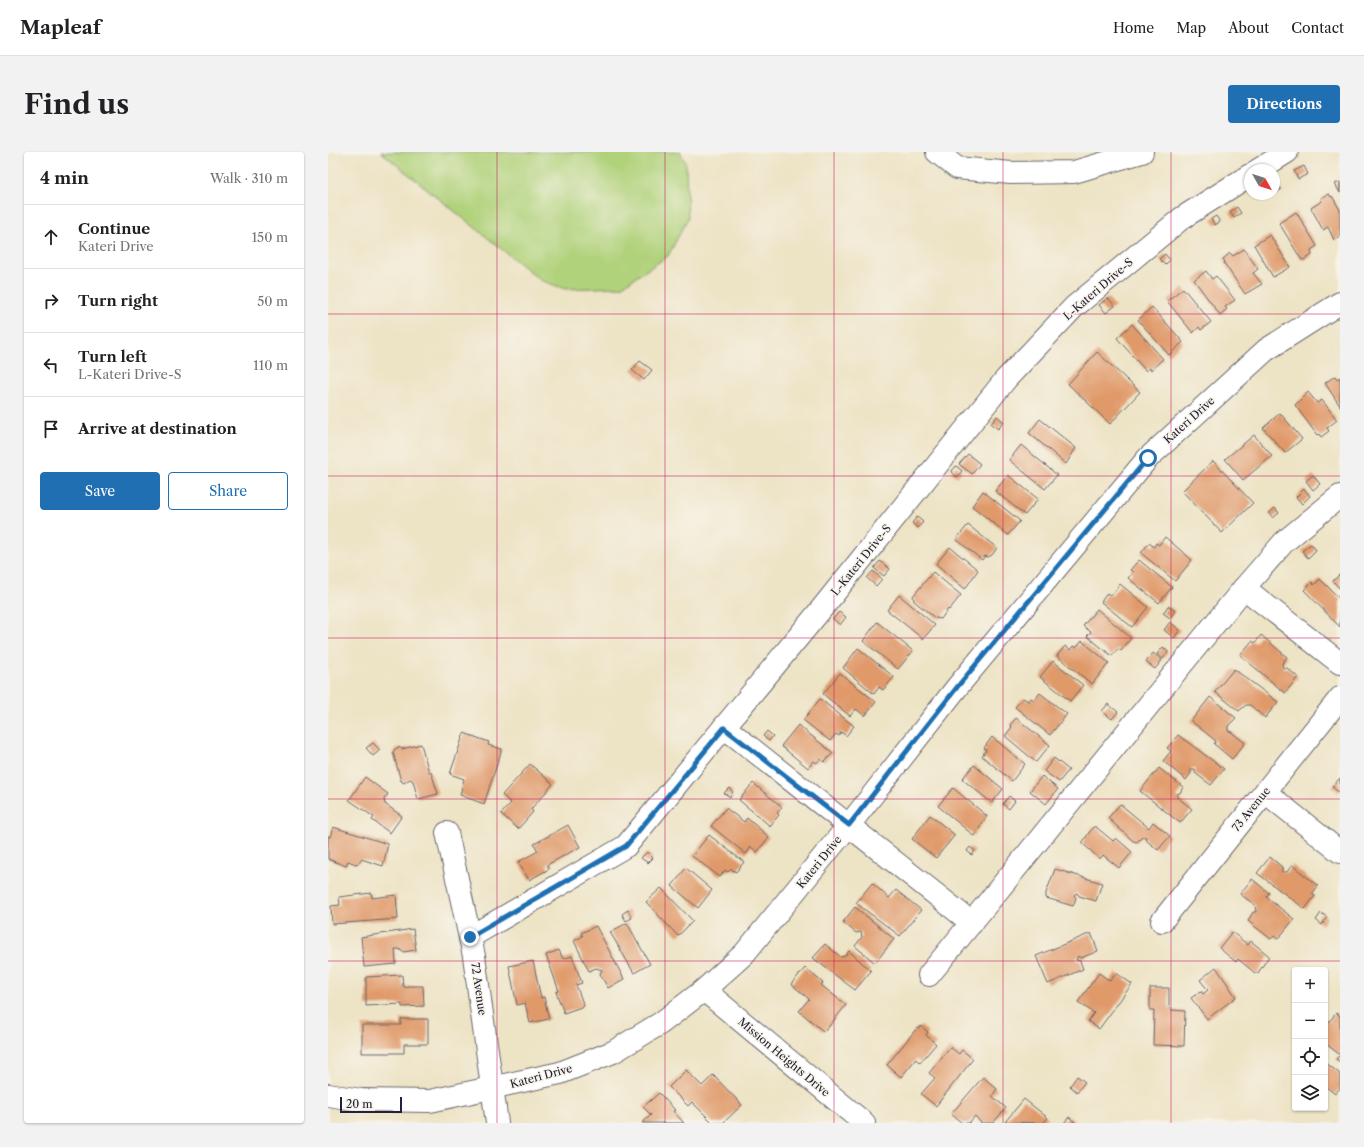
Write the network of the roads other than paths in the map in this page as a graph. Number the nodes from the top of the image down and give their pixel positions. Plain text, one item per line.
1 (937, 152) edge
2 (1142, 152) edge
3 (1287, 152) edge
4 (1268, 164) edge
5 (1244, 179) edge
6 (1340, 304) edge
7 (1340, 496) edge
8 (1244, 588) junction
9 (1340, 663) edge
10 (1340, 698) edge
11 (724, 728) junction
12 (1264, 792) junction
13 (849, 825) junction
14 (447, 833) dead end
15 (1340, 852) edge
16 (1162, 921) dead end
17 (972, 923) junction
18 (470, 937) junction
19 (929, 975) dead end
20 (704, 990) junction
21 (492, 1088) junction
22 (328, 1095) edge
23 (497, 1123) edge
24 (864, 1123) edge

1 - 2 street
3 - 4 street
5 - 11 street, L-Kateri Drive-S
6 - 13 street, Kateri Drive
7 - 8 street
8 - 9 street
8 - 17 street
10 - 12 street, 73 Avenue
11 - 13 street
11 - 18 street, L-Kateri Drive-S
12 - 15 street
12 - 16 street, 73 Avenue
13 - 17 street
13 - 20 street, Kateri Drive
14 - 18 street, 72 Avenue
17 - 19 street
18 - 21 street, 72 Avenue
20 - 21 street, Kateri Drive
20 - 24 street, Mission Heights Drive
21 - 22 street, Kateri Drive
21 - 23 street, 72 Avenue

